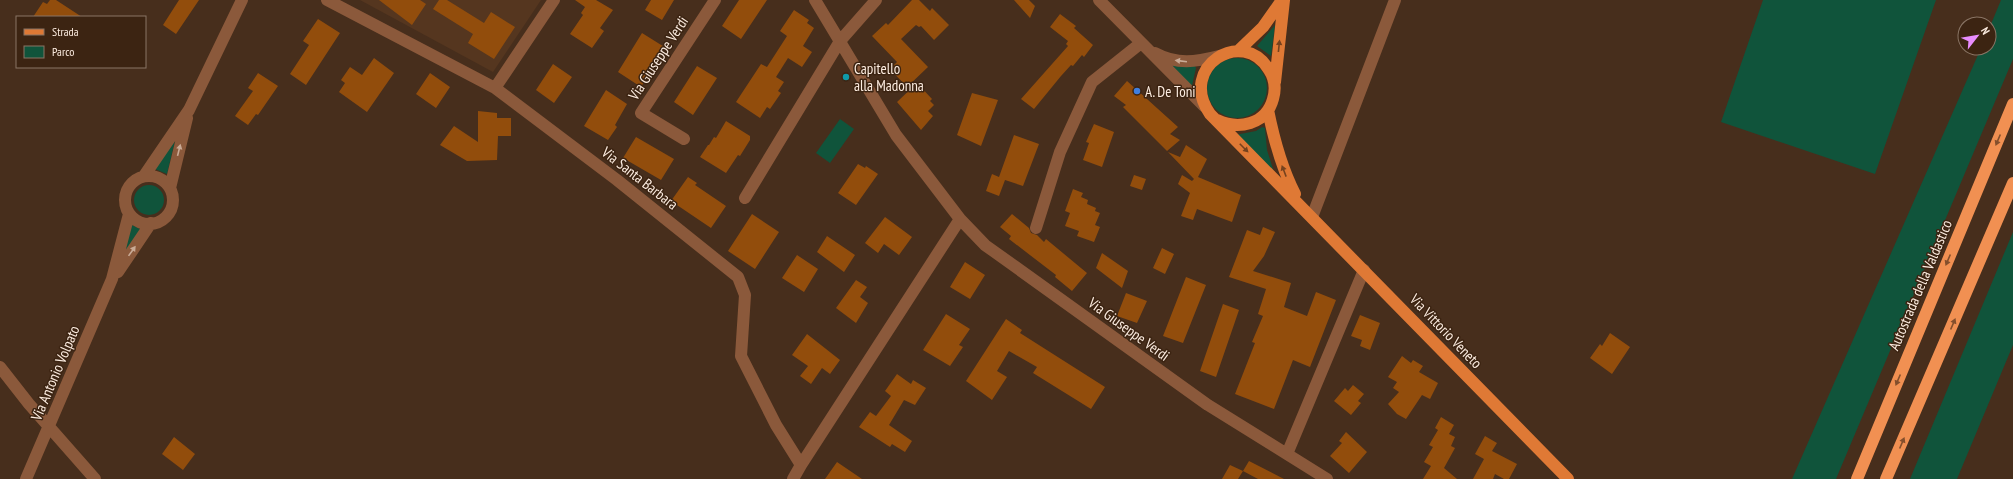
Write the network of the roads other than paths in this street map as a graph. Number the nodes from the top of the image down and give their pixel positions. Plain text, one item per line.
1 (242, 0) edge
2 (326, 0) edge
3 (554, 0) edge
4 (715, 0) edge
5 (815, 0) edge
6 (876, 0) edge
7 (1098, 0) edge
8 (1283, 0) edge
9 (1395, 0) edge
10 (840, 41) junction
11 (1144, 45) junction
12 (1238, 51) junction
13 (1219, 56) junction
14 (1275, 85) junction
15 (495, 88) junction
16 (2013, 104) edge
17 (1204, 106) junction
18 (189, 110) junction
19 (1268, 110) junction
20 (1217, 120) junction
21 (684, 139) dead end
22 (144, 176) junction
23 (2013, 183) edge
24 (170, 188) junction
25 (745, 198) dead end
26 (1302, 206) junction
27 (129, 214) junction
28 (1312, 217) junction
29 (960, 219) junction
30 (151, 223) junction
31 (1036, 228) dead end
32 (1364, 270) junction
33 (112, 279) junction
34 (0, 366) edge
35 (49, 427) junction
36 (1287, 454) junction
37 (801, 465) junction
38 (26, 479) edge
39 (95, 479) edge
40 (793, 479) edge
41 (1327, 479) edge
42 (1568, 479) edge
43 (1857, 479) edge
44 (1886, 479) edge

1 - 18 street
2 - 15 street, Via Santa Barbara
3 - 15 street
4 - 21 street, Via Giuseppe Verdi
5 - 10 street, Via Giuseppe Verdi
6 - 10 street
7 - 11 street, Via Vittorio Veneto
8 - 12 main road
14 -> 8 main road, Via Vittorio Veneto
9 - 28 street
10 - 25 street
10 - 29 street, Via Giuseppe Verdi
13 -> 11 street, Via Vittorio Veneto
11 - 17 street, Via Vittorio Veneto
11 - 31 street
12 - 13 main road, Via Vittorio Veneto
12 - 14 main road
13 - 17 main road
14 - 19 main road, Via Vittorio Veneto
15 - 37 street, Via Santa Barbara
16 -> 43 highway, Autostrada della Valdastico
17 - 20 main road, Via Vittorio Veneto
18 - 22 street
24 -> 18 street
19 - 20 main road, Via Vittorio Veneto
26 -> 19 main road, Via Vittorio Veneto
20 -> 26 main road, Via Vittorio Veneto
22 - 24 street
22 - 27 street
44 -> 23 highway
24 - 30 street
26 - 28 main road, Via Vittorio Veneto
27 - 30 street
27 - 33 street, Via Antonio Volpato
28 - 32 main road, Via Vittorio Veneto
29 - 36 street, Via Giuseppe Verdi
29 - 37 street
33 -> 30 street, Via Antonio Volpato
32 - 36 street
32 - 42 main road, Via Vittorio Veneto
33 - 35 street, Via Antonio Volpato
34 - 35 street
35 - 38 street, Via Antonio Volpato
35 - 39 street
36 - 41 street, Via Giuseppe Verdi
37 - 40 street

